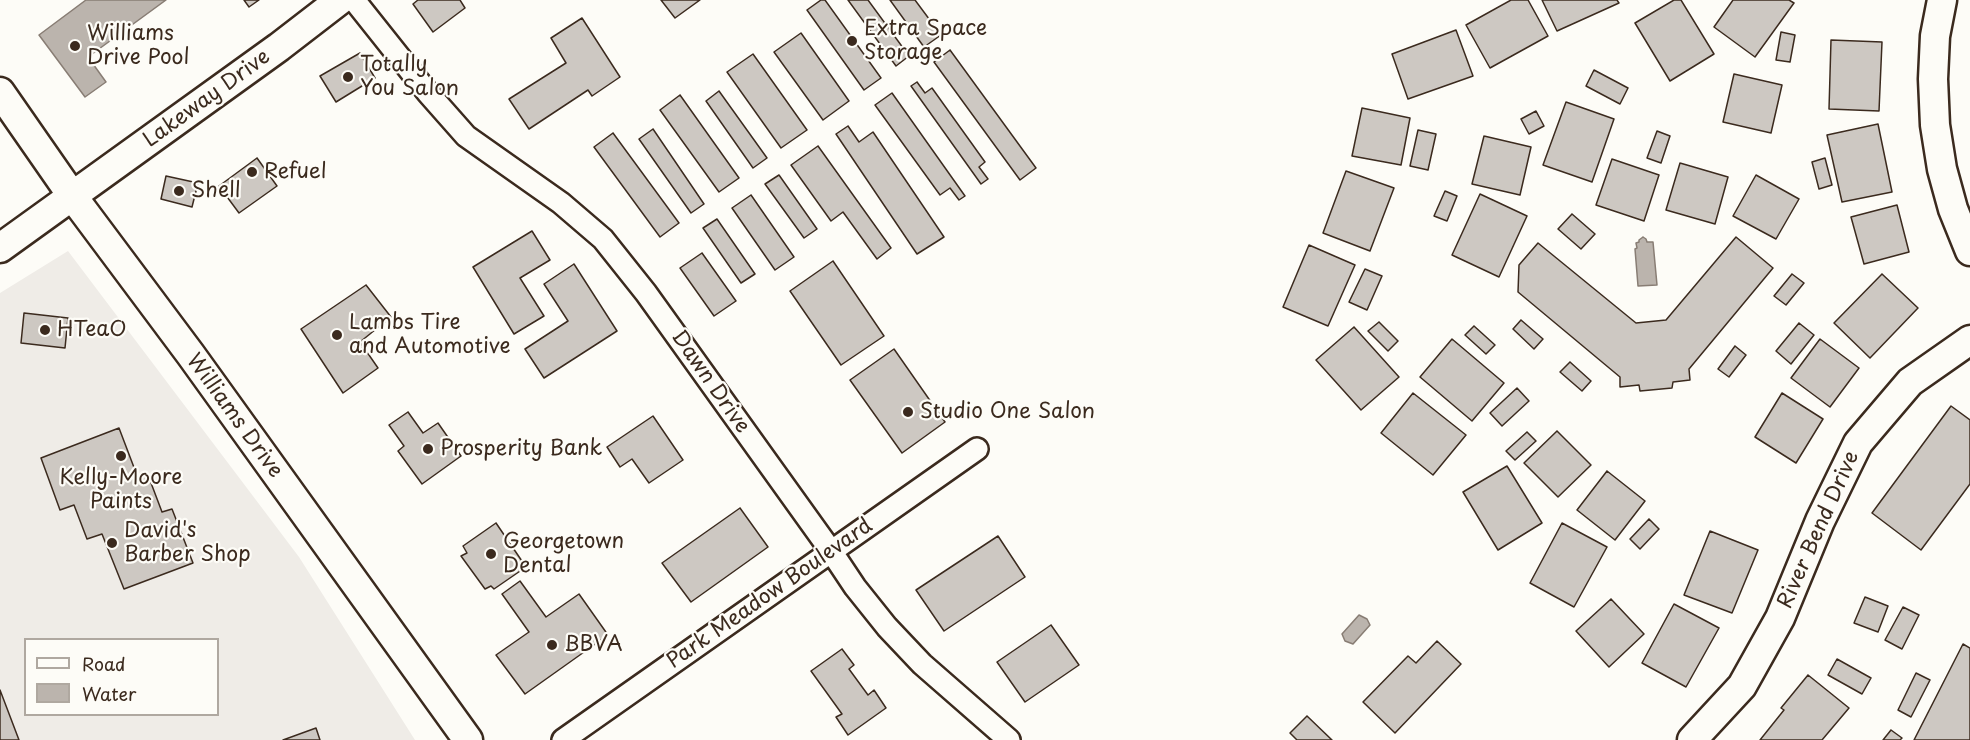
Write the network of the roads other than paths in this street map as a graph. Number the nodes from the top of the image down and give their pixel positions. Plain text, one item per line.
1 (340, 0) edge
2 (354, 0) edge
3 (1942, 0) edge
4 (0, 92) edge
5 (73, 197) junction
6 (0, 248) edge
7 (1970, 252) edge
8 (1970, 340) edge
9 (977, 449) dead end
10 (831, 551) junction
11 (468, 740) edge
12 (564, 740) edge
13 (1009, 740) edge
14 (1692, 740) edge

1 - 5 main road, Lakeway Drive
2 - 10 street, Dawn Drive
3 - 7 main road
4 - 5 main road, Williams Drive
5 - 6 main road, Lakeway Drive
5 - 11 main road, Williams Drive
8 - 14 main road, River Bend Drive
9 - 10 street, Park Meadow Boulevard
10 - 12 street, Park Meadow Boulevard
10 - 13 street, Dawn Drive

